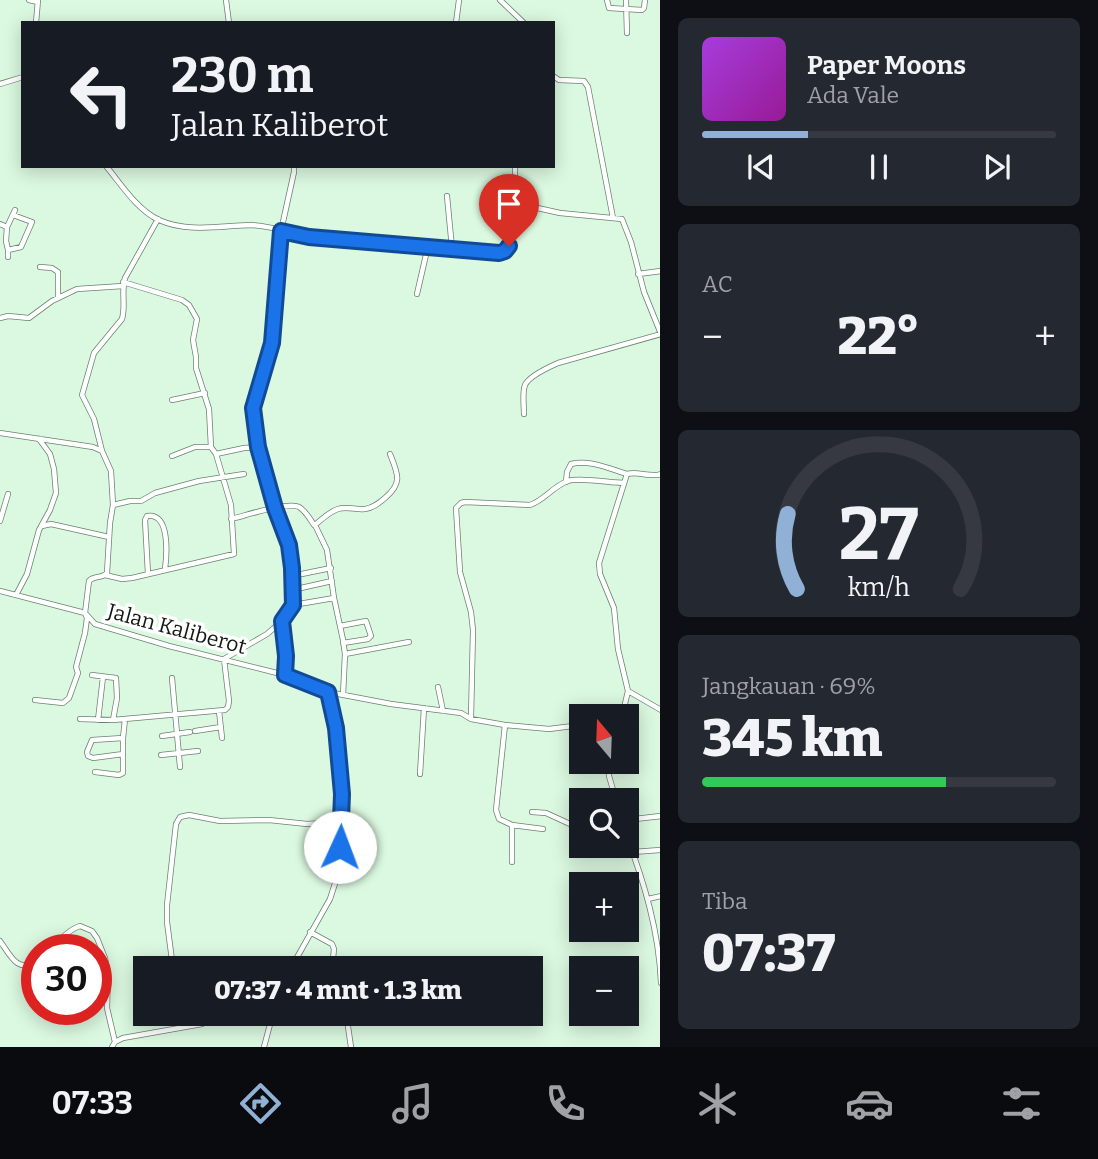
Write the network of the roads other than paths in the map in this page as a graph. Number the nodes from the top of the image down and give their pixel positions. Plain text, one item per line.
1 (29, 0) edge
2 (226, 0) edge
3 (459, 0) edge
4 (500, 0) edge
5 (607, 0) edge
6 (626, 0) edge
7 (645, 0) edge
8 (38, 1) edge
9 (626, 9) junction
10 (516, 13) junction
11 (36, 21) edge
12 (229, 21) edge
13 (456, 21) edge
14 (516, 21) edge
15 (522, 21) edge
16 (627, 33) dead end
17 (555, 77) edge
18 (21, 78) edge
19 (0, 84) edge
20 (108, 168) edge
21 (294, 168) edge
22 (515, 168) edge
23 (447, 196) dead end
24 (515, 203) junction
25 (613, 218) junction
26 (158, 219) junction
27 (0, 224) edge
28 (8, 227) junction
29 (281, 231) junction
30 (6, 241) junction
31 (428, 246) junction
32 (21, 247) junction
33 (452, 248) junction
34 (8, 250) junction
35 (8, 257) dead end
36 (40, 267) dead end
37 (660, 271) edge
38 (638, 274) junction
39 (123, 284) junction
40 (417, 294) dead end
41 (58, 298) junction
42 (0, 318) edge
43 (660, 334) edge
44 (205, 393) junction
45 (172, 400) dead end
46 (524, 414) dead end
47 (0, 433) edge
48 (39, 439) junction
49 (211, 447) junction
50 (258, 447) junction
51 (102, 451) junction
52 (216, 454) junction
53 (390, 454) dead end
54 (172, 456) dead end
55 (244, 474) dead end
56 (627, 474) junction
57 (660, 474) edge
58 (223, 478) junction
59 (566, 482) junction
60 (625, 483) junction
61 (8, 494) dead end
62 (113, 505) junction
63 (275, 508) junction
64 (231, 519) junction
65 (0, 521) edge
66 (315, 525) junction
67 (41, 526) junction
68 (109, 537) junction
69 (331, 568) junction
70 (165, 569) junction
71 (148, 574) junction
72 (105, 575) junction
73 (292, 576) junction
74 (332, 581) junction
75 (292, 590) junction
76 (0, 592) edge
77 (16, 595) junction
78 (334, 597) junction
79 (293, 605) junction
80 (85, 613) junction
81 (282, 621) junction
82 (340, 626) junction
83 (409, 642) dead end
84 (343, 643) junction
85 (345, 654) junction
86 (224, 659) junction
87 (92, 675) dead end
88 (285, 675) junction
89 (103, 677) junction
90 (173, 678) dead end
91 (438, 687) dead end
92 (628, 691) junction
93 (328, 692) junction
94 (343, 695) junction
95 (35, 700) dead end
96 (625, 704) edge
97 (424, 708) junction
98 (660, 710) edge
99 (219, 711) junction
100 (443, 711) junction
101 (176, 714) junction
102 (80, 719) dead end
103 (125, 719) junction
104 (471, 719) junction
105 (98, 720) junction
106 (113, 720) junction
107 (505, 725) junction
108 (569, 726) edge
109 (221, 727) junction
110 (177, 734) junction
111 (162, 736) dead end
112 (123, 738) junction
113 (222, 738) dead end
114 (198, 751) dead end
115 (179, 753) junction
116 (123, 754) junction
117 (162, 755) dead end
118 (180, 767) dead end
119 (95, 772) dead end
120 (420, 774) dead end
121 (532, 812) dead end
122 (660, 816) edge
123 (639, 818) edge
124 (341, 822) junction
125 (512, 824) junction
126 (569, 824) edge
127 (543, 829) dead end
128 (660, 850) edge
129 (639, 852) edge
130 (635, 858) edge
131 (512, 862) dead end
132 (660, 896) edge
133 (649, 899) junction
134 (310, 932) junction
135 (65, 934) edge
136 (94, 934) edge
137 (0, 941) edge
138 (171, 956) edge
139 (297, 956) edge
140 (333, 956) edge
141 (21, 966) edge
142 (660, 982) edge
143 (110, 1025) edge
144 (189, 1026) edge
145 (270, 1026) edge
146 (348, 1026) edge
147 (114, 1044) edge
148 (264, 1047) edge
149 (351, 1047) edge

1 - 8 street
2 - 12 street
3 - 13 street
4 - 10 street
5 - 9 street
6 - 9 street
7 - 9 street
8 - 11 street
9 - 16 street
10 - 14 street
10 - 15 street
17 - 25 street
18 - 19 street
20 - 26 street
21 - 29 street
22 - 24 street
23 - 33 street
24 - 25 street
24 - 33 street
25 - 38 street
26 - 29 street
26 - 39 street
27 - 28 street
28 - 30 street
28 - 32 street
29 - 31 street
29 - 50 street
30 - 32 street
30 - 34 street
31 - 33 street
31 - 40 street
32 - 34 street
34 - 35 street
36 - 41 street
37 - 38 street
38 - 43 street
39 - 41 street
39 - 44 street
39 - 51 street
41 - 42 street
43 - 46 street
44 - 45 street
44 - 49 street
47 - 48 street
48 - 51 street
48 - 67 street
49 - 52 street
49 - 54 street
50 - 52 street
50 - 63 street
51 - 62 street
52 - 58 street
53 - 66 street
55 - 58 street
56 - 57 street
56 - 59 street
56 - 60 street
58 - 62 street
58 - 64 street
59 - 60 street
59 - 104 street
60 - 92 street
61 - 65 street
62 - 68 street
63 - 64 street
63 - 66 street
63 - 73 street
64 - 70 street
66 - 69 street
67 - 68 street
67 - 77 street
68 - 72 street
69 - 73 street
69 - 74 street
70 - 71 street
70 - 71 street
71 - 72 street
72 - 80 street
73 - 75 street
74 - 75 street
74 - 78 street
75 - 79 street
76 - 77 street, Jalan Kaliberot
77 - 80 street, Jalan Kaliberot
78 - 79 street
78 - 82 street
79 - 81 street
80 - 86 street, Jalan Kaliberot
80 - 95 street
81 - 86 street
81 - 88 street
82 - 84 street
82 - 84 street
83 - 85 street
84 - 85 street
85 - 94 street
86 - 88 street, Jalan Kaliberot
86 - 99 street
87 - 89 street
88 - 93 street, Jalan Kaliberot
89 - 105 street
89 - 106 street
90 - 101 street
91 - 100 street
92 - 96 street
92 - 98 street
93 - 94 street, Jalan Kaliberot
93 - 124 street
94 - 97 street, Jalan Kaliberot
97 - 100 street, Jalan Kaliberot
97 - 120 street
99 - 101 street
99 - 109 street
100 - 104 street, Jalan Kaliberot
101 - 103 street
101 - 110 street
102 - 105 street
103 - 106 street
103 - 112 street
104 - 107 street, Jalan Kaliberot
105 - 106 street
107 - 108 street, Jalan Kaliberot
107 - 125 street
109 - 110 street
109 - 113 street
110 - 111 street
110 - 115 street
112 - 116 street
112 - 116 street
114 - 115 street
115 - 117 street
115 - 118 street
116 - 119 street
121 - 126 street
122 - 123 street
124 - 134 street
124 - 138 street
125 - 127 street
125 - 131 street
128 - 129 street
130 - 133 street
132 - 133 street
133 - 142 street
134 - 139 street
134 - 140 street
135 - 136 street
137 - 141 street
143 - 147 street
144 - 147 street
145 - 148 street
146 - 149 street

